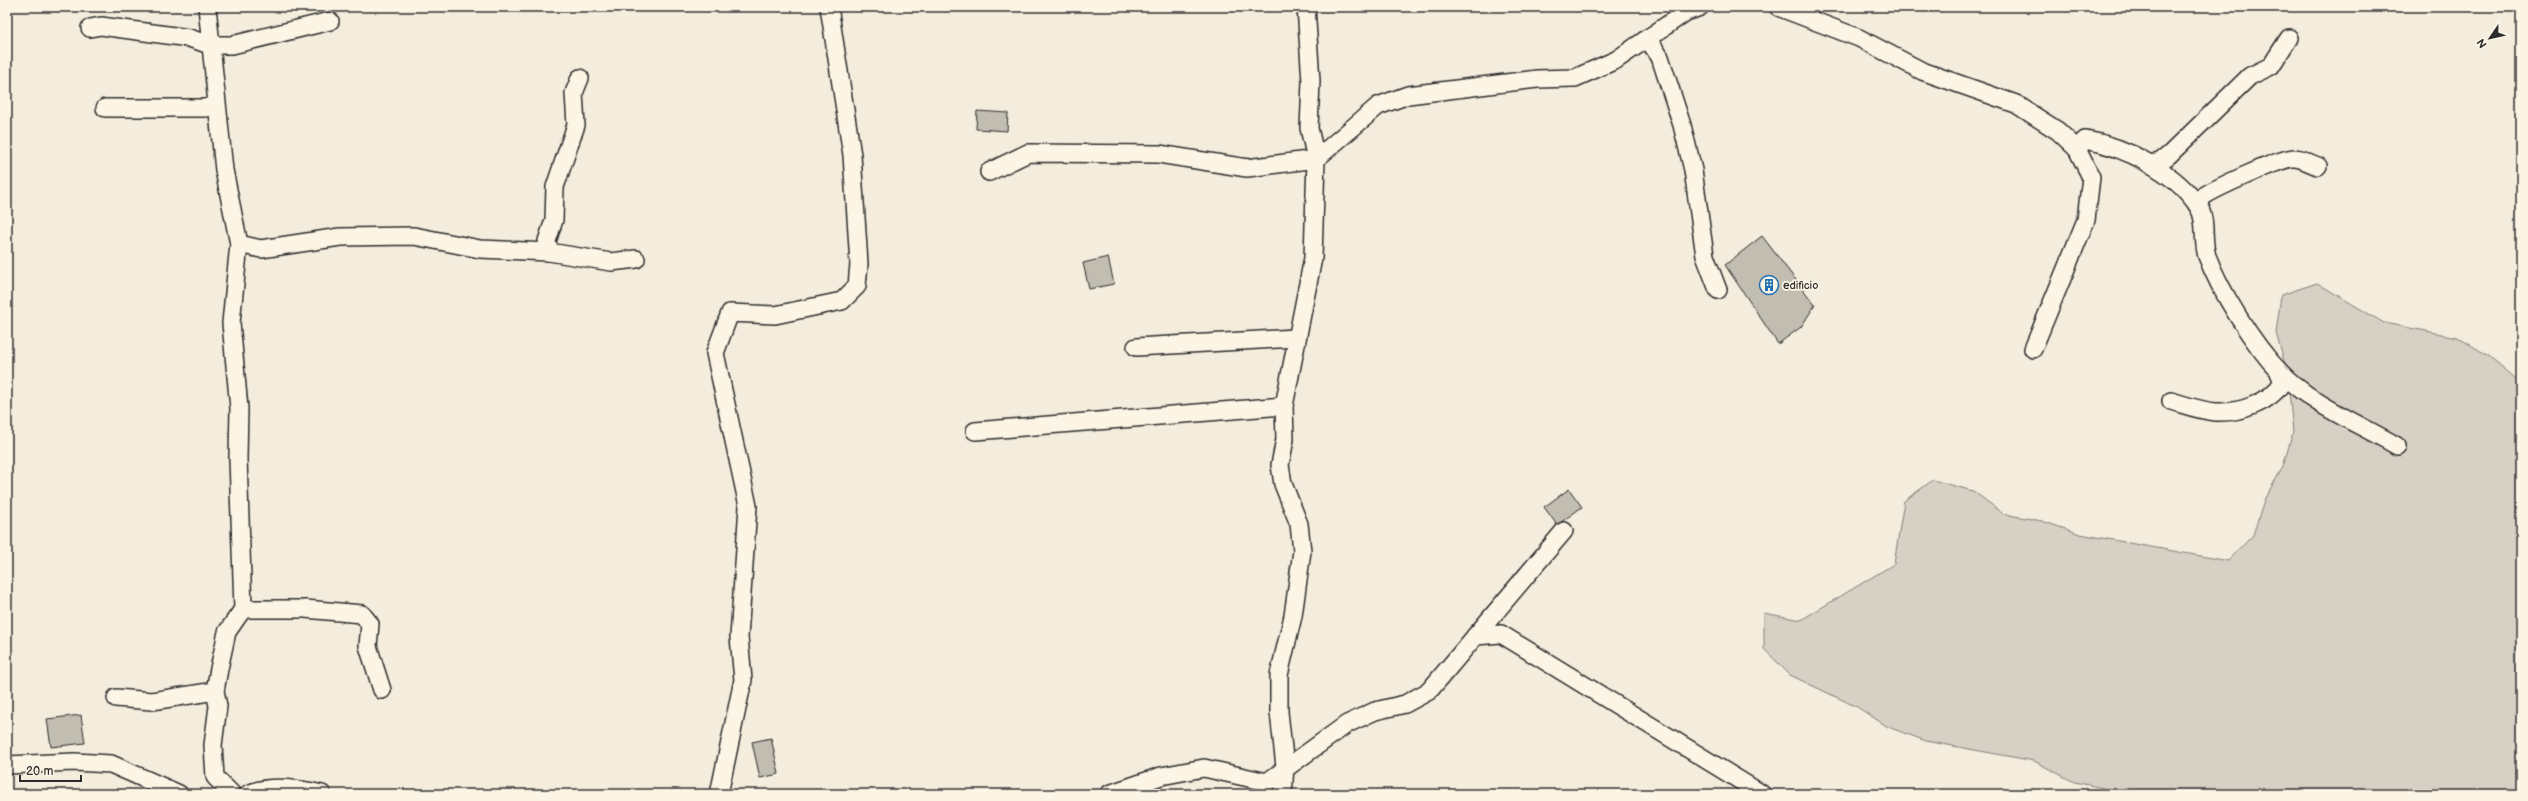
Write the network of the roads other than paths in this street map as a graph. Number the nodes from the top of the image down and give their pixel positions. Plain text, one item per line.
1 (207, 7) edge
2 (829, 7) edge
3 (1306, 7) edge
4 (1700, 7) edge
5 (1778, 7) edge
6 (330, 21) dead end
7 (90, 28) dead end
8 (1647, 38) junction
9 (2289, 38) dead end
10 (210, 45) junction
11 (580, 78) dead end
12 (216, 104) junction
13 (105, 108) dead end
14 (2077, 149) junction
15 (1316, 159) junction
16 (2149, 164) junction
17 (2318, 166) dead end
18 (989, 172) dead end
19 (2200, 209) junction
20 (239, 244) junction
21 (548, 252) junction
22 (636, 259) dead end
23 (1718, 290) dead end
24 (1296, 338) junction
25 (1136, 347) dead end
26 (2033, 348) dead end
27 (2279, 371) junction
28 (2170, 401) dead end
29 (1284, 406) junction
30 (975, 431) dead end
31 (2397, 446) dead end
32 (1564, 531) dead end
33 (244, 609) junction
34 (1475, 636) junction
35 (382, 690) dead end
36 (215, 691) junction
37 (116, 698) dead end
38 (7, 765) edge
39 (1285, 768) junction
40 (179, 794) edge
41 (232, 794) edge
42 (248, 794) edge
43 (322, 794) edge
44 (719, 794) edge
45 (1109, 794) edge
46 (1283, 794) edge
47 (1762, 794) edge

1 - 10 street
2 - 44 street
3 - 15 street
4 - 8 street
5 - 14 street
6 - 10 street
7 - 10 street
8 - 15 street
8 - 23 street
9 - 16 street
10 - 12 street
11 - 21 street
12 - 13 street
12 - 20 street
14 - 16 street
14 - 26 street
15 - 18 street
15 - 24 street
16 - 19 street
17 - 19 street
19 - 27 street
20 - 21 street
20 - 33 street
21 - 22 street
24 - 25 street
24 - 29 street
27 - 28 street
27 - 31 street
29 - 30 street
29 - 39 street
32 - 34 street
33 - 35 street
33 - 36 street
34 - 39 street
34 - 47 street
36 - 37 street
36 - 41 street
38 - 40 street
39 - 45 street
39 - 46 street
42 - 43 street

